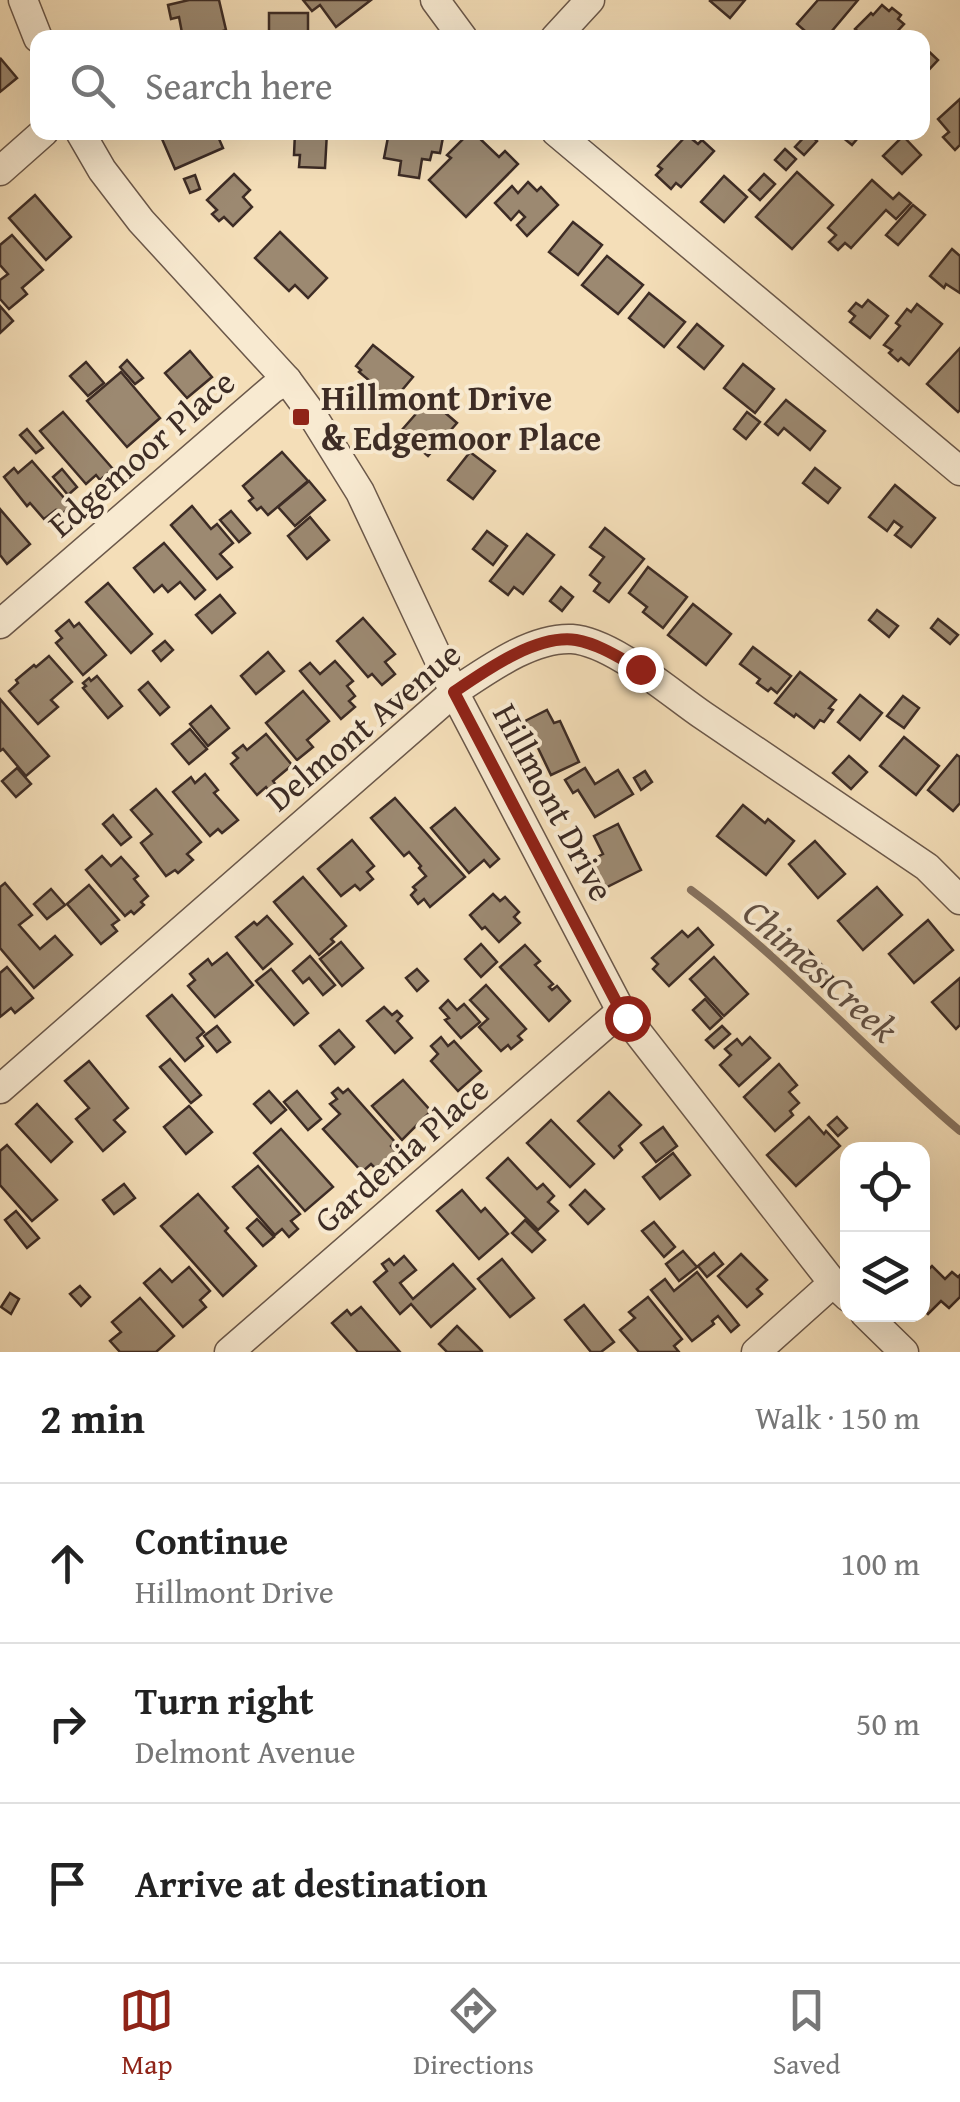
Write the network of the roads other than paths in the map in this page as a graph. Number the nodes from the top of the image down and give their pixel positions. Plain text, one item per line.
1 (24, 0) edge
2 (435, 0) edge
3 (590, 0) edge
4 (35, 30) edge
5 (457, 30) edge
6 (562, 30) edge
7 (35, 140) edge
8 (85, 140) edge
9 (566, 140) edge
10 (0, 171) edge
11 (288, 380) junction
12 (960, 471) edge
13 (0, 624) edge
14 (454, 692) junction
15 (960, 900) edge
16 (621, 1011) junction
17 (0, 1089) edge
18 (840, 1290) edge
19 (873, 1322) edge
20 (229, 1352) edge
21 (756, 1352) edge
22 (904, 1352) edge

1 - 4 street
2 - 5 street
3 - 6 street
7 - 10 street
8 - 11 street, Hillmont Drive
9 - 12 street
11 - 13 street, Edgemoor Place
11 - 14 street, Hillmont Drive
14 - 15 street, Delmont Avenue
14 - 16 street, Hillmont Drive
14 - 17 street, Delmont Avenue
16 - 18 street, Hillmont Drive
16 - 20 street, Gardenia Place
18 - 21 street
19 - 22 street

